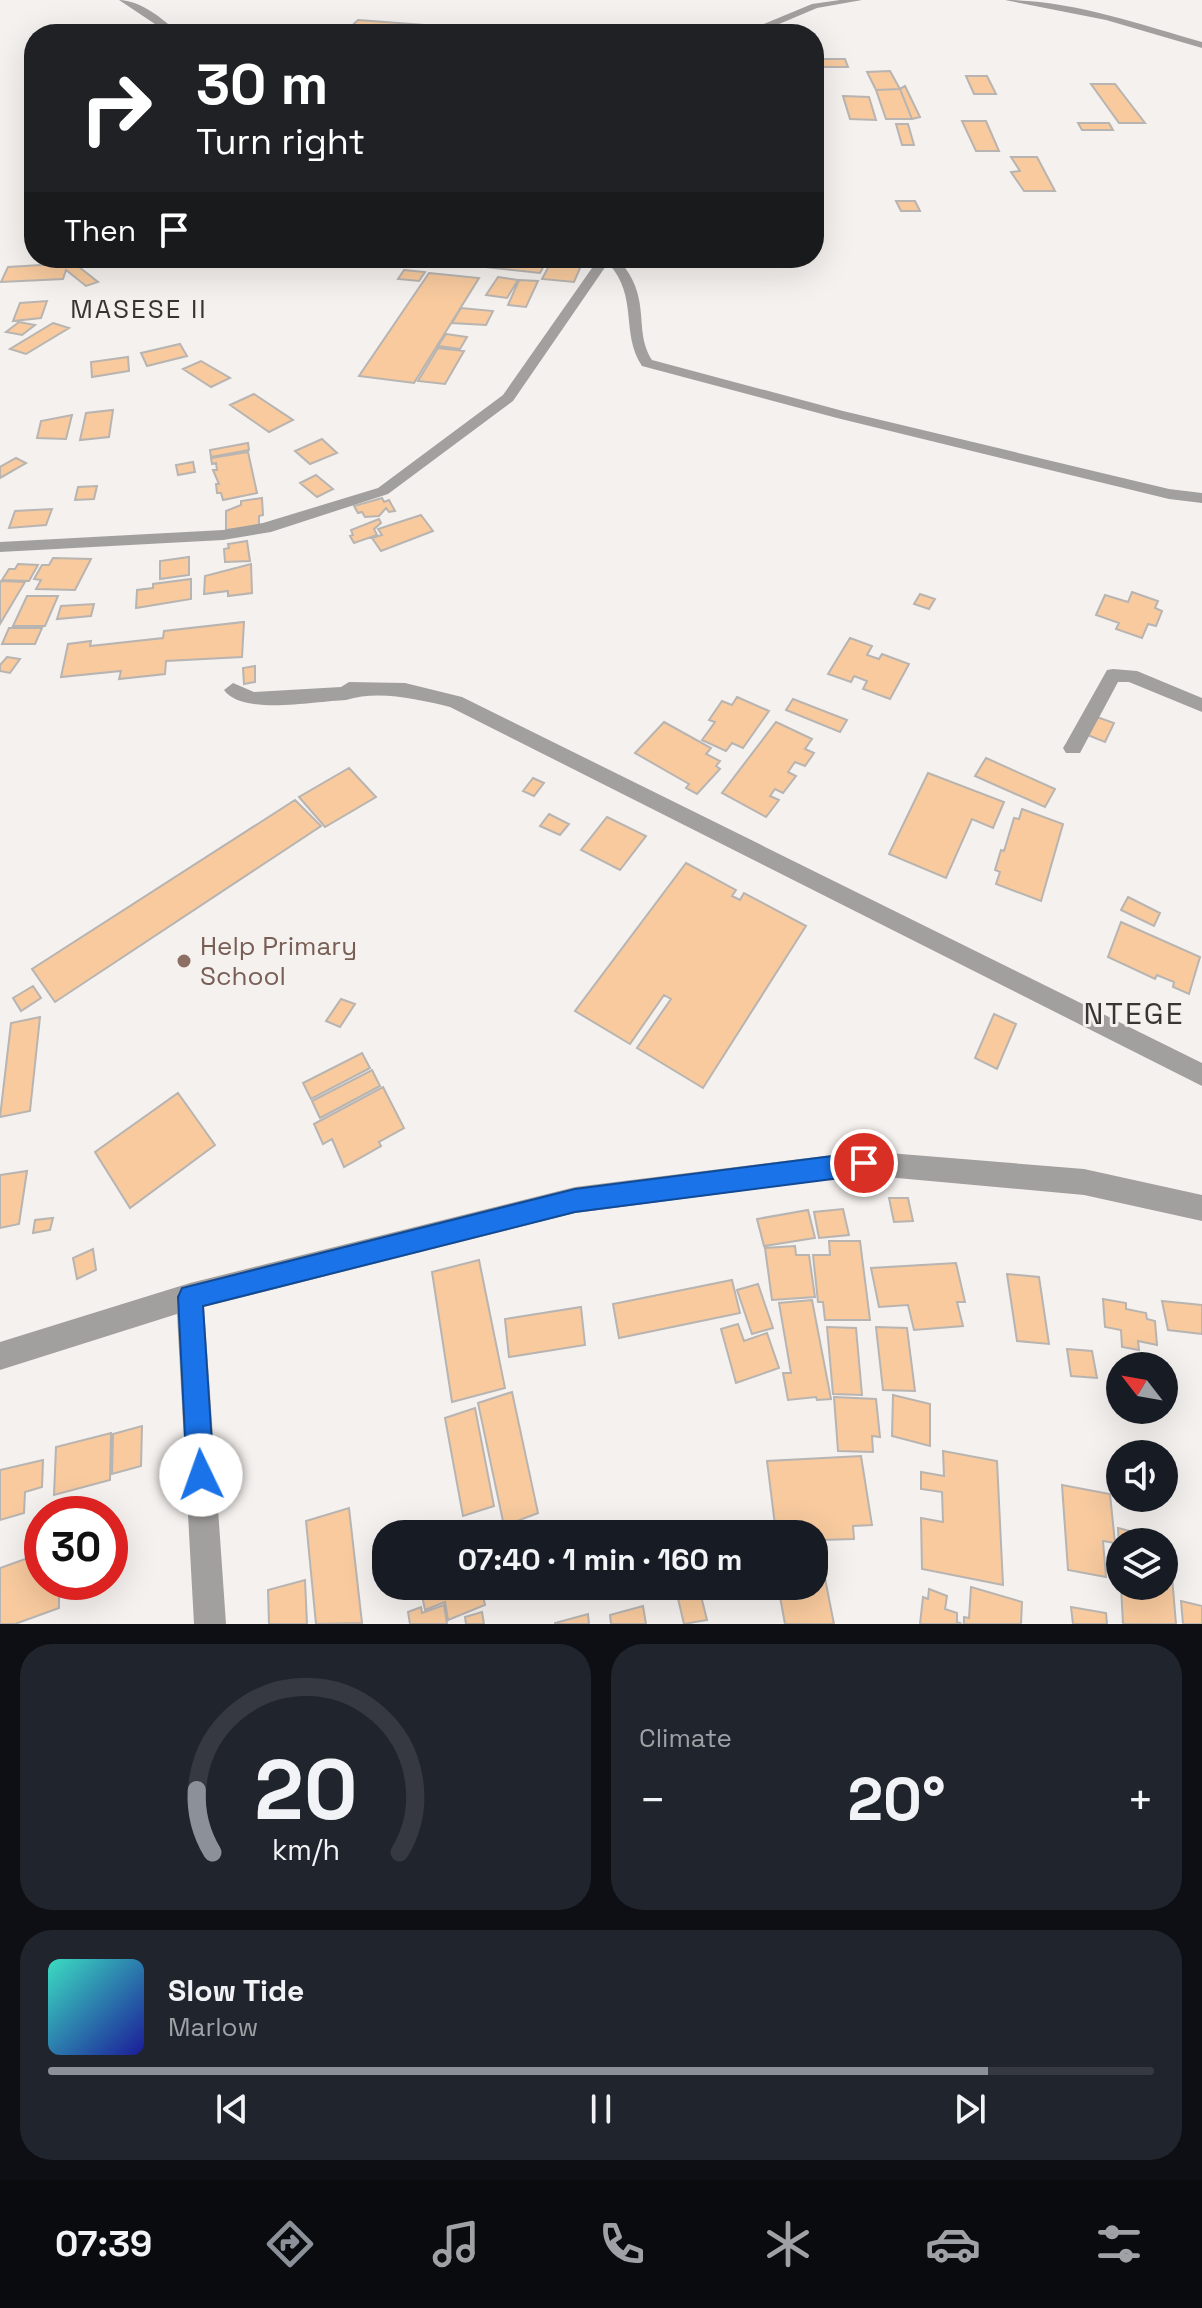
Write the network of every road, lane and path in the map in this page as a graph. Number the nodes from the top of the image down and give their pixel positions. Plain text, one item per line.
1 (123, 0) edge
2 (858, 0) edge
3 (1009, 0) edge
4 (163, 24) edge
5 (772, 24) edge
6 (1202, 45) edge
7 (601, 268) edge
8 (621, 268) edge
9 (1202, 498) edge
10 (0, 547) edge
11 (233, 690) dead end
12 (1202, 705) edge
13 (1073, 748) dead end
14 (1202, 1075) edge
15 (1202, 1208) edge
16 (190, 1297) junction
17 (0, 1356) edge
18 (210, 1624) edge

1 - 4 street
2 - 5 street
3 - 6 street
7 - 10 street
8 - 9 street
11 - 14 street
12 - 13 street
15 - 16 street
16 - 17 street
16 - 18 street

